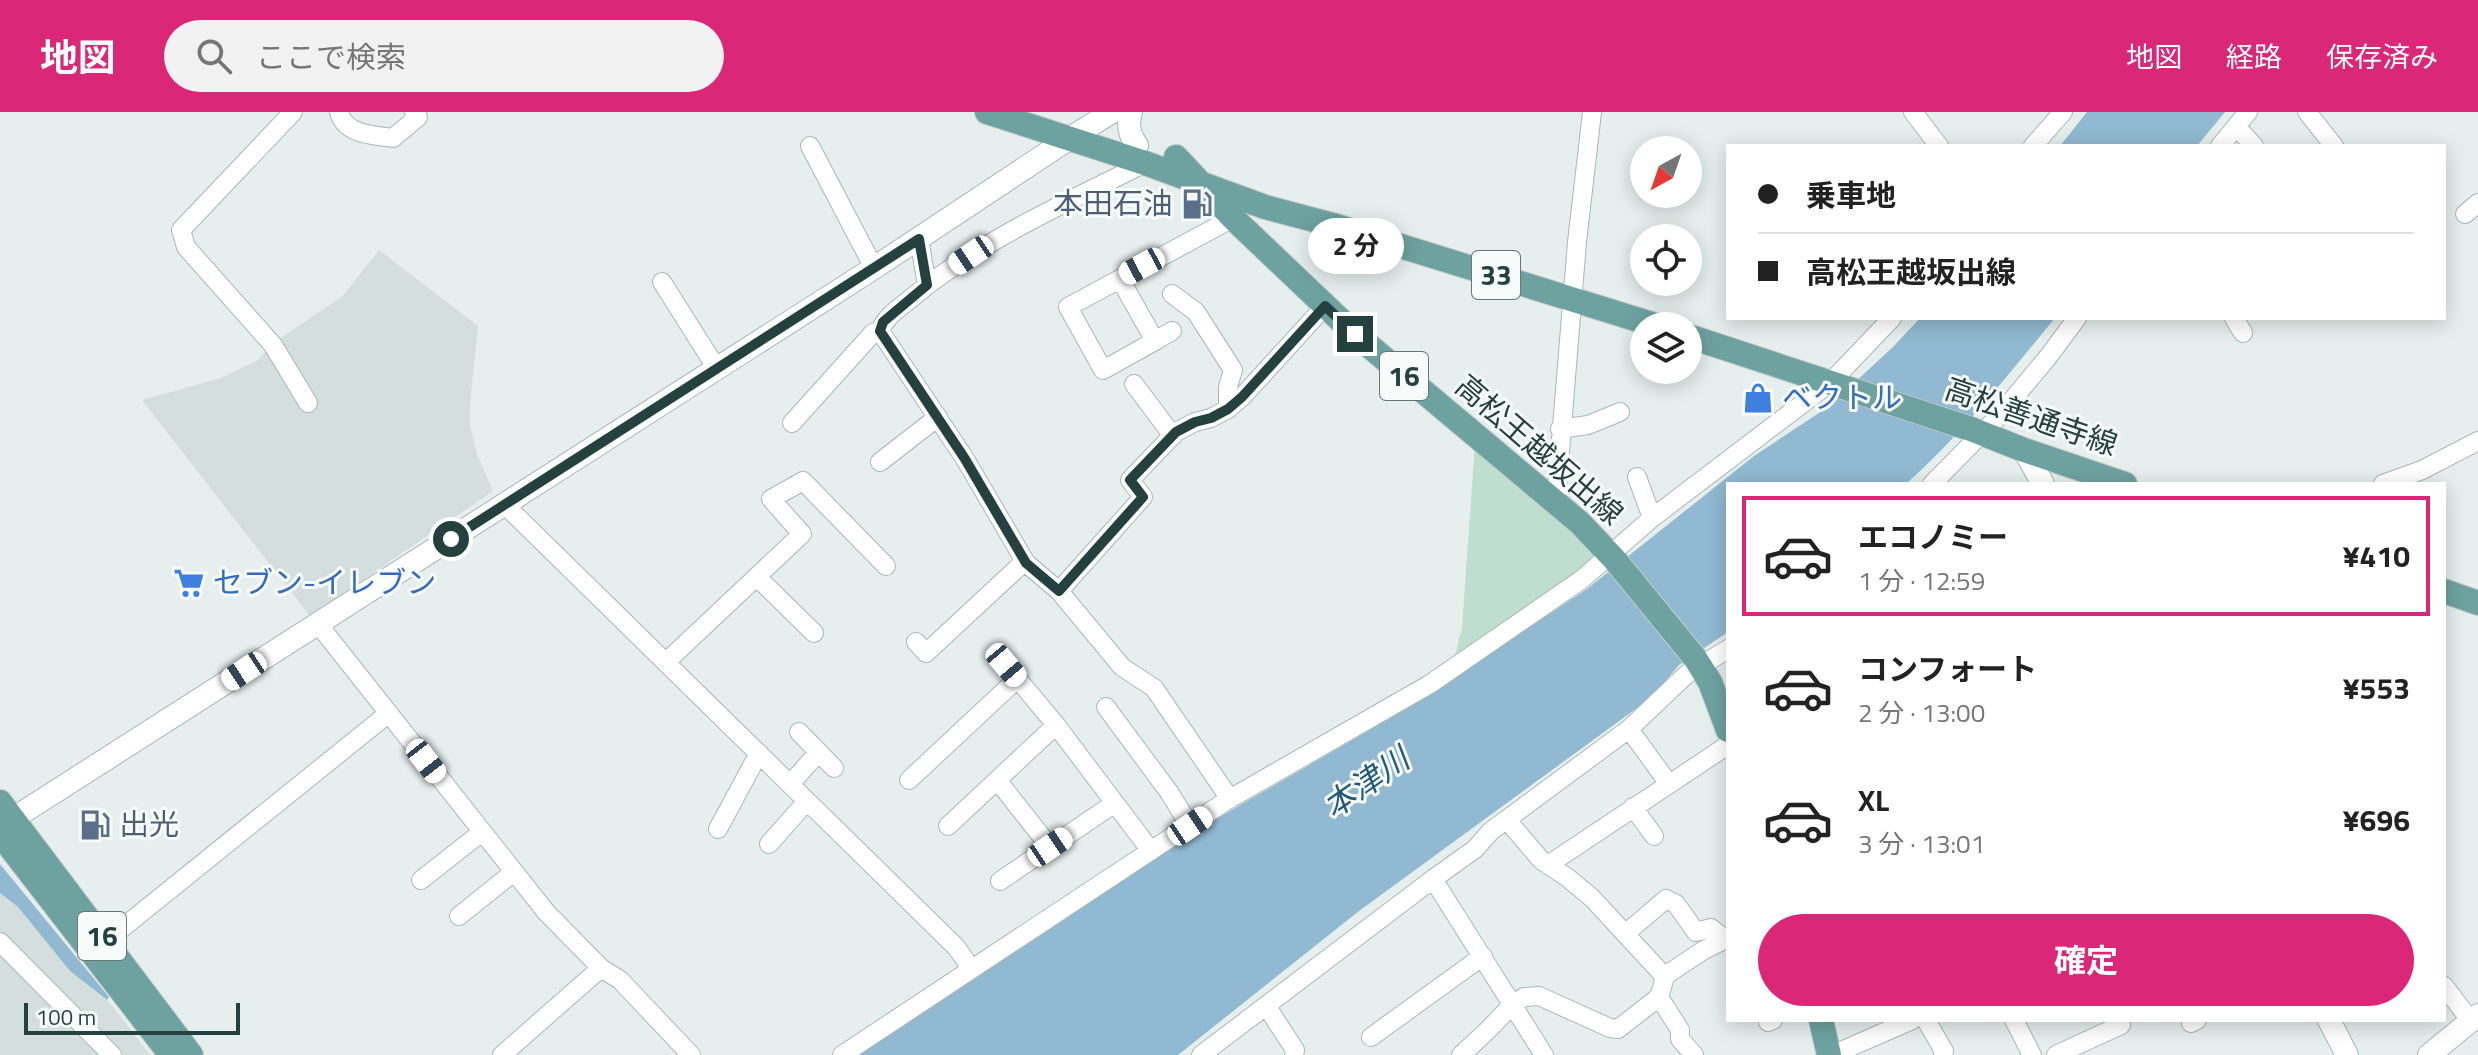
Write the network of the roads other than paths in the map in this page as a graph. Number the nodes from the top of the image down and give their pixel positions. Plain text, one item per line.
1 (293, 112) edge
2 (339, 112) edge
3 (414, 112) edge
4 (987, 112) edge
5 (1015, 112) edge
6 (1131, 112) edge
7 (1592, 112) edge
8 (1913, 112) edge
9 (2307, 112) edge
10 (2058, 114) edge
11 (2242, 119) edge
12 (1094, 126) edge
13 (1937, 144) edge
14 (2035, 144) edge
15 (2222, 144) edge
16 (2253, 144) edge
17 (2332, 144) edge
18 (810, 146) dead end
19 (1132, 154) junction
20 (1176, 157) junction
21 (1200, 183) junction
22 (1250, 210) junction
23 (919, 239) junction
24 (874, 268) junction
25 (1120, 279) junction
26 (662, 282) dead end
27 (927, 285) junction
28 (1172, 294) dead end
29 (1573, 299) junction
30 (1325, 306) junction
31 (1630, 317) edge
32 (1890, 320) edge
33 (2075, 320) edge
34 (880, 331) junction
35 (1172, 331) dead end
36 (1155, 341) junction
37 (1702, 341) edge
38 (717, 369) junction
39 (1134, 384) dead end
40 (1837, 384) junction
41 (308, 403) dead end
42 (1228, 409) junction
43 (1620, 412) dead end
44 (938, 417) junction
45 (792, 423) dead end
46 (1560, 429) junction
47 (1976, 431) junction
48 (1173, 436) junction
49 (2478, 441) edge
50 (2024, 450) junction
51 (880, 462) dead end
52 (1637, 477) dead end
53 (1934, 482) edge
54 (2042, 482) edge
55 (2119, 482) edge
56 (2389, 482) edge
57 (1556, 501) junction
58 (505, 505) junction
59 (1652, 518) junction
60 (1612, 557) junction
61 (1025, 561) junction
62 (886, 566) dead end
63 (757, 577) junction
64 (1059, 591) junction
65 (2446, 592) edge
66 (2478, 603) edge
67 (318, 624) junction
68 (814, 633) dead end
69 (916, 642) dead end
70 (1726, 650) edge
71 (666, 662) junction
72 (1698, 662) junction
73 (1106, 707) dead end
74 (389, 713) junction
75 (1056, 725) junction
76 (1726, 725) edge
77 (1629, 729) junction
78 (799, 732) dead end
79 (1726, 746) edge
80 (759, 753) junction
81 (818, 753) junction
82 (834, 768) dead end
83 (909, 780) dead end
84 (997, 780) junction
85 (790, 784) junction
86 (1669, 784) junction
87 (1230, 799) junction
88 (807, 801) junction
89 (1115, 803) junction
90 (1633, 807) junction
91 (3, 820) edge
92 (1507, 820) junction
93 (948, 826) dead end
94 (1190, 826) junction
95 (718, 829) dead end
96 (482, 832) junction
97 (1654, 836) dead end
98 (769, 844) dead end
99 (1050, 847) junction
100 (1151, 851) junction
101 (1548, 865) junction
102 (514, 872) junction
103 (1433, 879) junction
104 (421, 880) dead end
105 (1000, 881) dead end
106 (459, 916) dead end
107 (1625, 934) junction
108 (1726, 939) edge
109 (0, 942) edge
110 (98, 947) junction
111 (1483, 956) junction
112 (601, 968) junction
113 (971, 968) junction
114 (1665, 977) junction
115 (2446, 988) edge
116 (1659, 997) junction
117 (1513, 1004) junction
118 (1267, 1007) junction
119 (2474, 1018) edge
120 (1822, 1022) edge
121 (1907, 1022) edge
122 (1927, 1022) edge
123 (2015, 1022) edge
124 (2330, 1022) edge
125 (2121, 1025) dead end
126 (1371, 1037) dead end
127 (2078, 1050) edge
128 (112, 1055) edge
129 (171, 1055) edge
130 (191, 1055) edge
131 (502, 1055) edge
132 (691, 1055) edge
133 (842, 1055) edge
134 (1201, 1055) edge
135 (1294, 1055) edge
136 (1461, 1055) edge
137 (1544, 1055) edge
138 (1694, 1055) edge
139 (1830, 1055) edge
140 (1943, 1055) edge
141 (2032, 1055) edge
142 (2056, 1055) edge
143 (2347, 1055) edge
144 (2429, 1055) edge

1 - 41 street
2 - 3 street
4 - 12 main road, 33
5 - 12 main road, 33
6 - 19 street
7 - 29 street
8 - 13 street
9 - 17 street
10 - 14 street
11 - 15 street
11 - 16 street
12 - 19 main road, 33
12 - 23 street
18 - 24 street
19 - 20 main road, 33
19 - 21 main road, 33
19 - 27 street
20 - 21 main road, 33
20 - 22 main road, 33
21 - 22 main road, 33
22 - 25 street
22 - 29 main road, 33
22 - 30 main road, 高松王越坂出線 / 16
23 - 24 street
23 - 27 street
24 - 38 street
25 - 36 street
25 - 36 street
26 - 38 street
27 - 34 street
28 - 42 street
29 - 31 main road, 33
29 - 46 street
30 - 42 street
30 - 57 main road, 高松王越坂出線 / 16
32 - 40 street
33 - 47 street
34 - 44 street
34 - 45 street
35 - 36 street
37 - 40 main road, 高松善通寺線
38 - 58 street
39 - 48 street
40 - 47 main road, 高松善通寺線
40 - 59 street
42 - 48 street
43 - 46 street
44 - 51 street
44 - 61 street
46 - 57 street
47 - 50 main road, 高松善通寺線
47 - 53 street
48 - 64 street
49 - 56 street
50 - 54 street
50 - 55 main road, 高松善通寺線
52 - 59 street
57 - 60 main road, 高松王越坂出線 / 16
58 - 67 street
58 - 71 street
59 - 60 street
60 - 72 main road, 高松王越坂出線 / 16
60 - 87 street
61 - 64 street
61 - 69 street
62 - 63 street
63 - 68 street
63 - 71 street
64 - 87 street
65 - 66 main road
67 - 74 street
67 - 91 street
70 - 72 street
71 - 80 street
72 - 76 main road, 高松王越坂出線 / 16
72 - 77 street
73 - 94 street
74 - 96 street
74 - 110 street
75 - 83 street
75 - 84 street
75 - 89 street
77 - 86 street
77 - 92 street
78 - 81 street
79 - 86 street
80 - 85 street
80 - 95 street
81 - 82 street
81 - 85 street
84 - 93 street
84 - 99 street
85 - 88 street
86 - 90 street
87 - 94 street
88 - 98 street
88 - 113 street
89 - 99 street
89 - 100 street
90 - 97 street
90 - 101 street
91 - 110 main road, 16
92 - 101 street
92 - 103 street
94 - 100 street
96 - 102 street
96 - 104 street
99 - 105 street
100 - 113 street
101 - 107 street
102 - 106 street
102 - 112 street
103 - 111 street
103 - 118 street
107 - 108 street
107 - 114 street
108 - 114 street
109 - 128 street
110 - 129 main road, 16
110 - 130 main road, 16
111 - 117 street
111 - 126 street
112 - 131 street
112 - 132 street
113 - 133 street
114 - 116 street
115 - 119 street
116 - 117 street
116 - 138 street
117 - 136 street
117 - 137 street
118 - 134 street
118 - 135 street
119 - 144 street
120 - 139 main road
121 - 139 street
122 - 140 street
123 - 141 street
124 - 143 street
125 - 127 street
127 - 142 street

